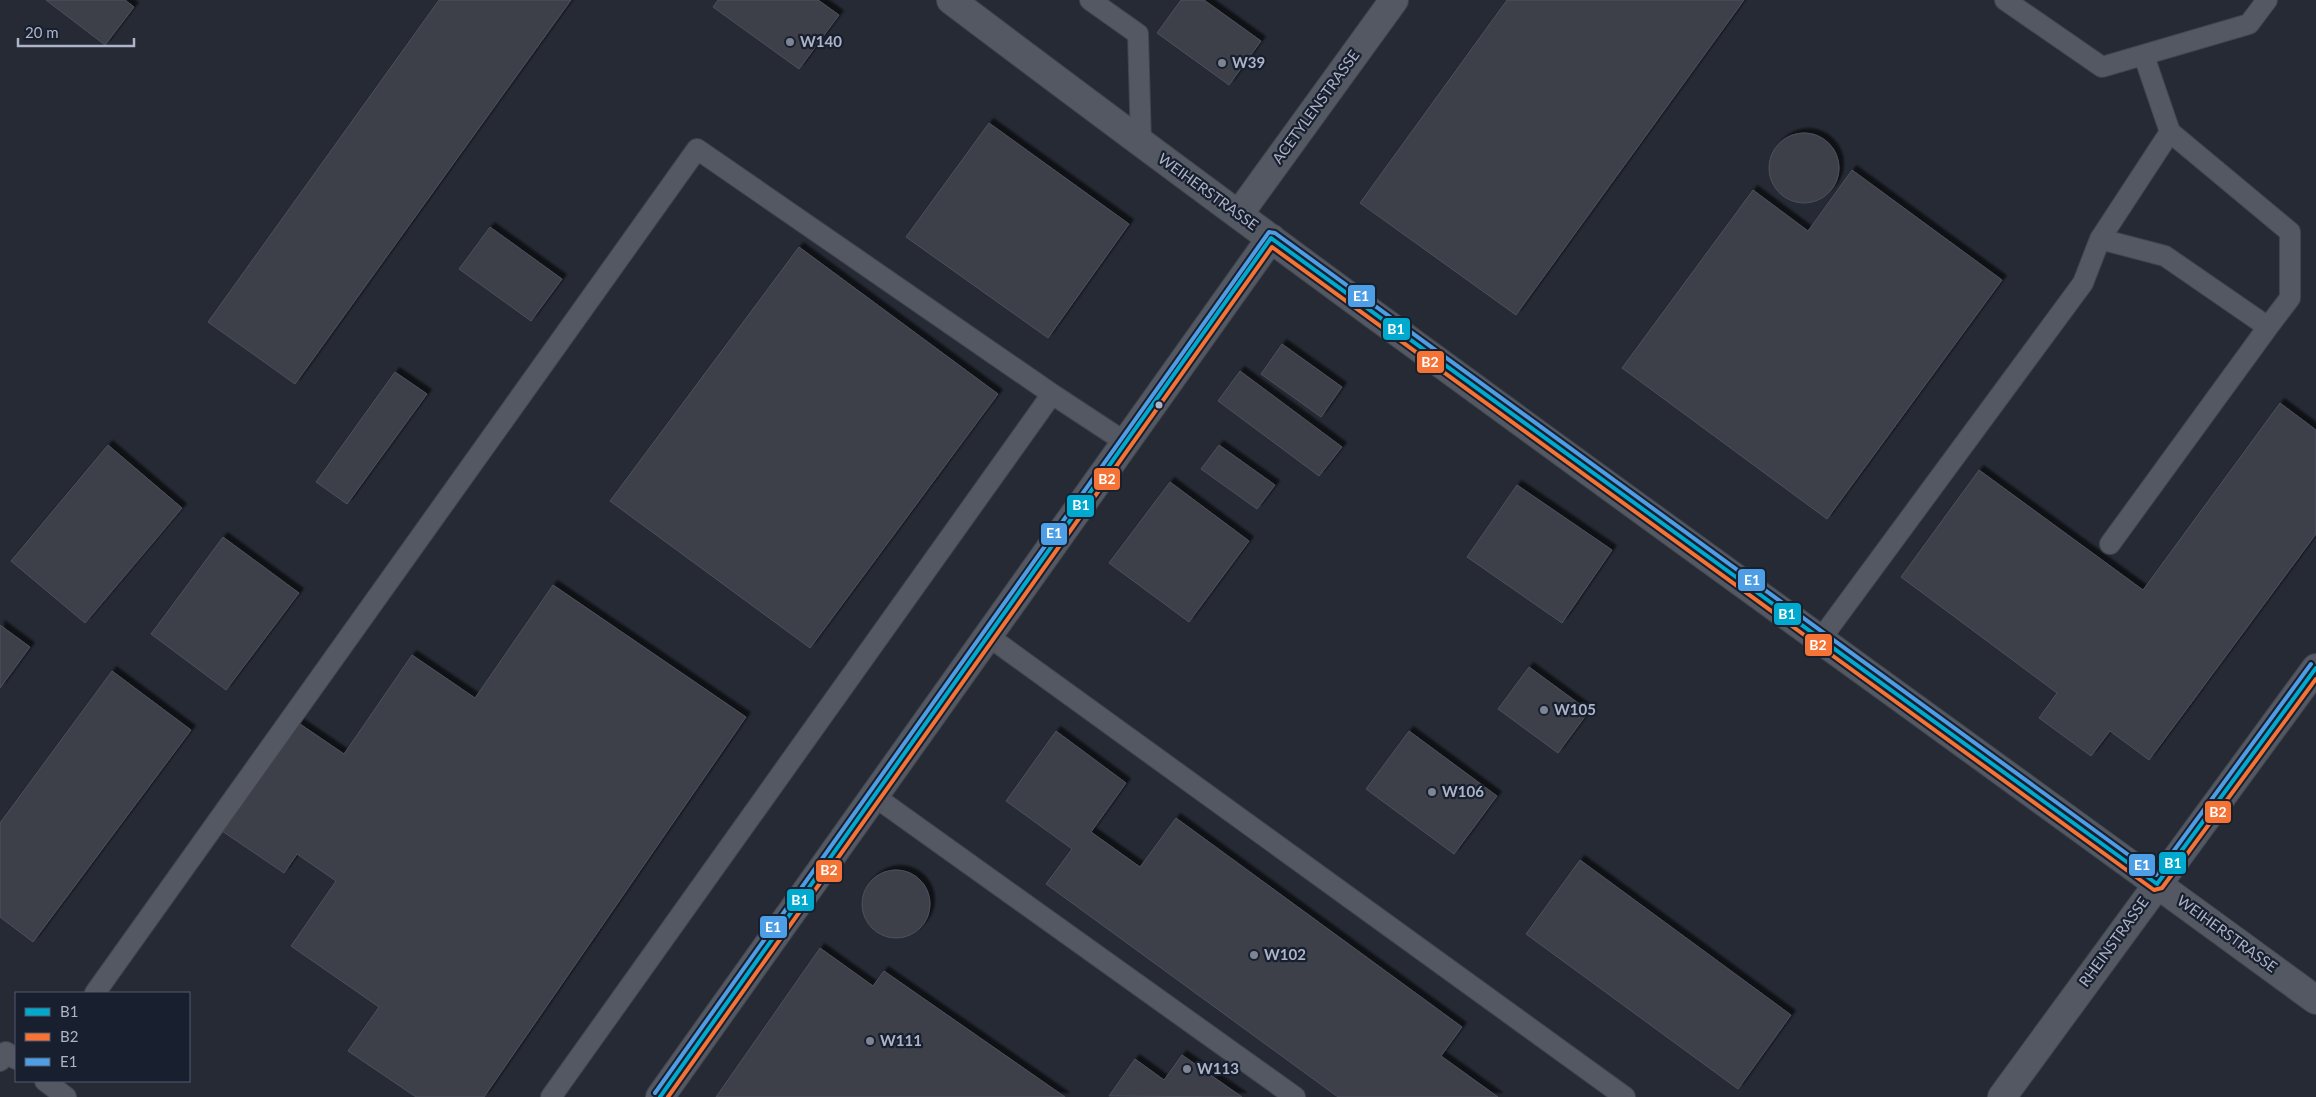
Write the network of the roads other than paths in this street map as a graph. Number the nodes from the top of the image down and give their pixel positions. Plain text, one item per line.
1 (951, 0) edge
2 (1090, 0) edge
3 (1394, 0) edge
4 (2006, 0) edge
5 (2267, 0) edge
6 (2144, 56) junction
7 (2170, 132) junction
8 (1141, 143) junction
9 (1239, 214) junction
10 (1271, 238) junction
11 (2100, 239) junction
12 (2268, 327) junction
13 (1052, 394) junction
14 (1126, 442) junction
15 (2110, 544) dead end
16 (988, 636) junction
17 (1820, 640) junction
18 (2316, 668) edge
19 (874, 796) junction
20 (2157, 884) junction
21 (96, 992) edge
22 (2316, 1000) edge
23 (15, 1058) edge
24 (0, 1061) edge
25 (46, 1082) edge
26 (66, 1097) edge
27 (551, 1097) edge
28 (660, 1097) edge
29 (1295, 1097) edge
30 (1625, 1097) edge
31 (2002, 1097) edge

1 - 8 street, WEIHERSTRASSE
2 - 8 lane
3 - 9 street, ACETYLENSTRASSE
4 - 6 lane
5 - 6 lane
6 - 7 lane
7 - 11 lane
7 - 12 lane
8 - 9 street, WEIHERSTRASSE
9 - 10 street, WEIHERSTRASSE
10 - 14 street
10 - 17 street, WEIHERSTRASSE
11 - 12 lane
11 - 17 lane
12 - 15 lane
13 - 14 lane
13 - 21 lane
13 - 27 lane
14 - 16 street
16 - 19 street
16 - 30 lane
17 - 20 street, WEIHERSTRASSE
18 - 20 street, RHEINSTRASSE
19 - 28 street
19 - 29 lane
20 - 22 street, WEIHERSTRASSE
20 - 31 street, RHEINSTRASSE
23 - 24 lane
25 - 26 lane

